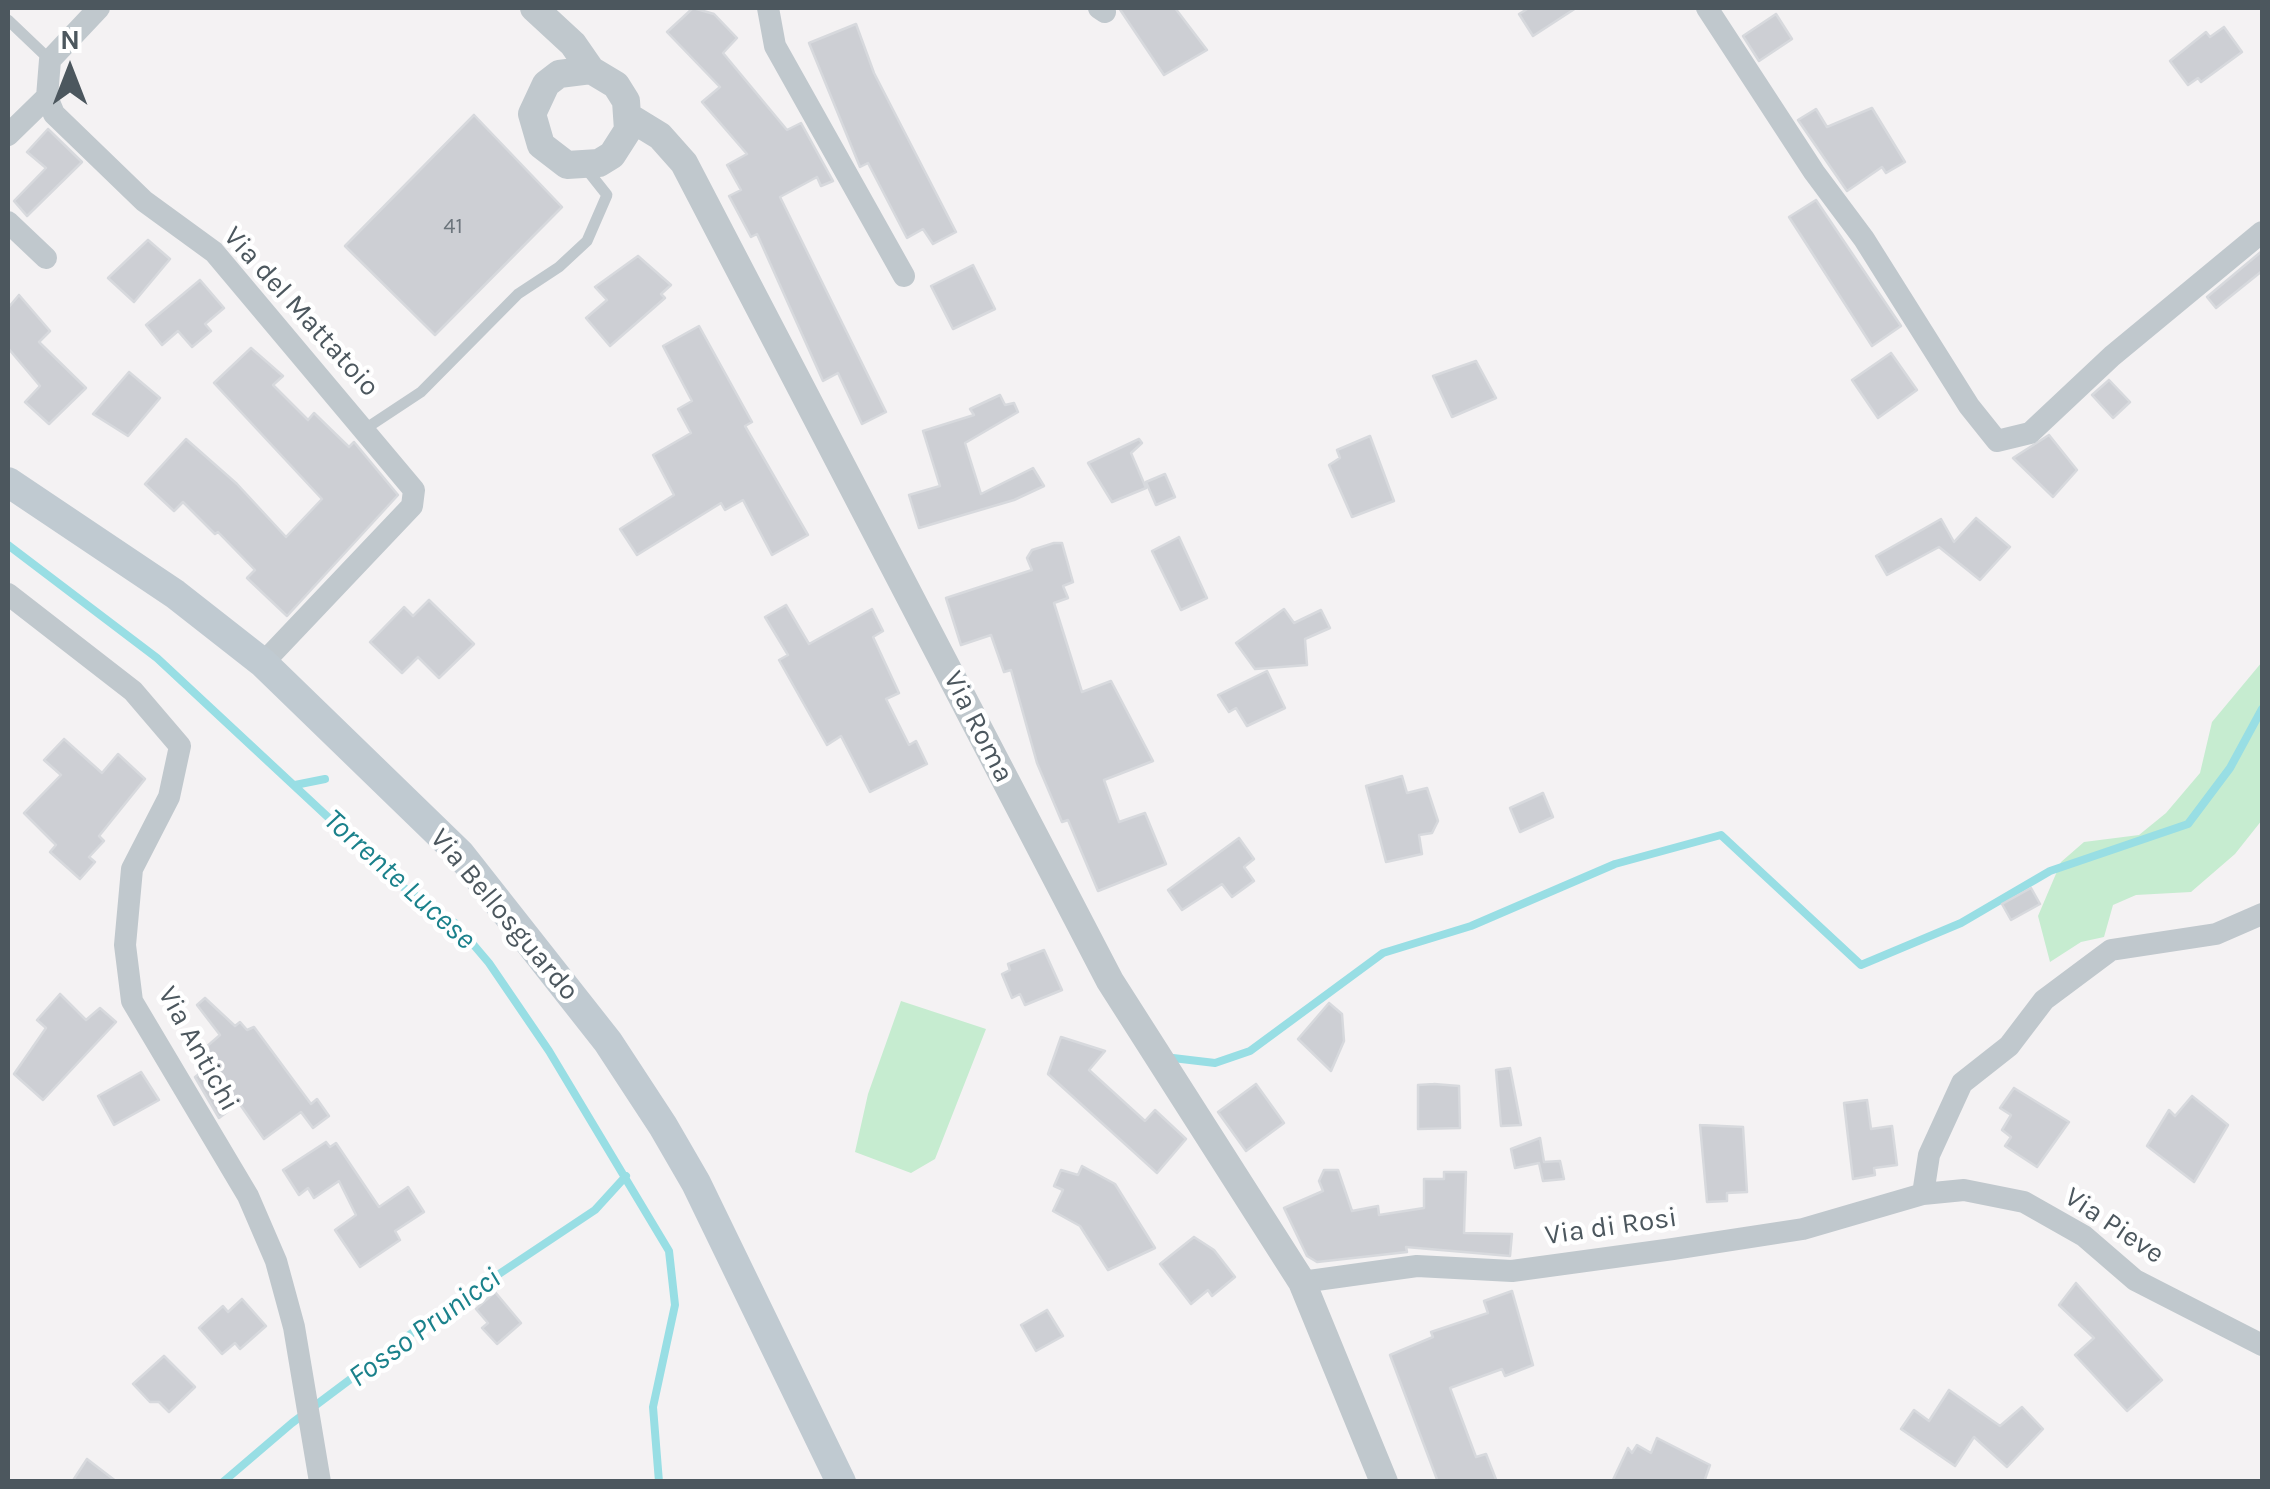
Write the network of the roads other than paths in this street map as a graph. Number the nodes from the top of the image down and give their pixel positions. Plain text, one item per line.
1 (99, 8) edge
2 (534, 8) edge
3 (768, 8) edge
4 (1708, 8) edge
5 (8, 20) edge
6 (573, 44) junction
7 (50, 60) junction
8 (591, 70) junction
9 (559, 74) junction
10 (47, 97) junction
11 (626, 130) junction
12 (8, 134) edge
13 (584, 166) junction
14 (8, 222) edge
15 (2262, 232) edge
16 (46, 258) dead end
17 (904, 276) dead end
18 (365, 429) junction
19 (8, 482) edge
20 (8, 594) edge
21 (263, 663) junction
22 (2262, 914) edge
23 (1924, 1194) junction
24 (1302, 1282) junction
25 (2262, 1345) edge
26 (320, 1482) edge
27 (842, 1482) edge
28 (1384, 1482) edge

1 - 7 street
2 - 6 street
3 - 17 street
4 - 15 street
5 - 7 lane
6 - 8 street
6 - 9 street
7 - 10 street
8 - 9 street
8 - 11 street
9 - 13 street
10 - 12 street
10 - 18 street, Via del Mattatoio
11 - 13 street
11 - 24 street, Via Roma
13 - 18 lane
14 - 16 street
18 - 21 street, Via del Mattatoio
19 - 21 main road, Via Bellosguardo
20 - 26 street, Via Antichi
21 - 27 main road, Via Bellosguardo
22 - 23 street
23 - 24 street, Via di Rosi
23 - 25 street, Via Pieve
24 - 28 street, Via Roma

